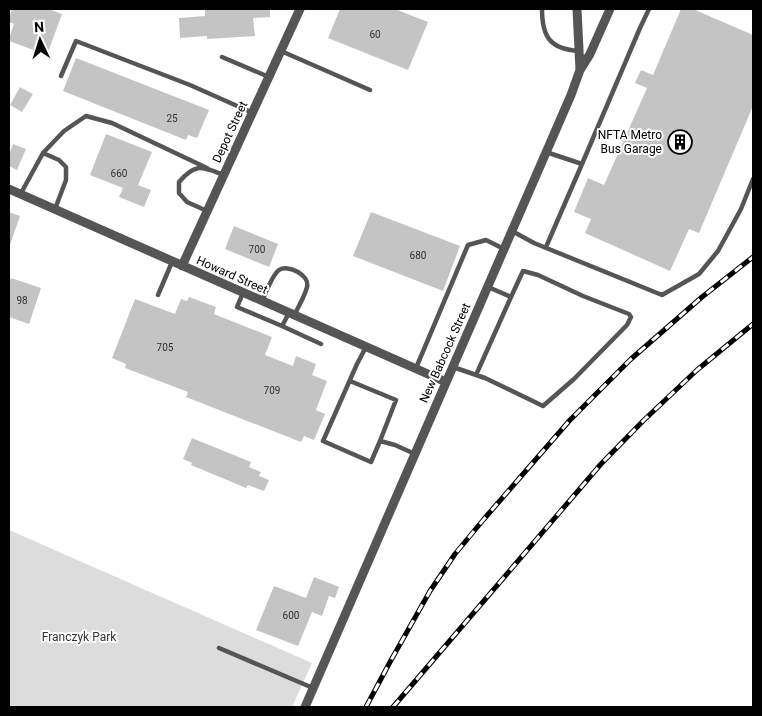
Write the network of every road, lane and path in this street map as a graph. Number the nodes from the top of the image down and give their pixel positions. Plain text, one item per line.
1 (300, 9) edge
2 (542, 9) edge
3 (577, 9) edge
4 (610, 9) edge
5 (649, 9) edge
6 (281, 51) junction
7 (579, 51) junction
8 (222, 57) dead end
9 (580, 70) junction
10 (61, 76) dead end
11 (269, 76) junction
12 (370, 90) dead end
13 (253, 113) junction
14 (546, 152) junction
15 (43, 153) junction
16 (582, 164) junction
17 (207, 168) junction
18 (224, 175) junction
19 (753, 179) edge
20 (9, 190) edge
21 (20, 195) junction
22 (54, 210) junction
23 (207, 211) junction
24 (512, 231) junction
25 (546, 248) junction
26 (504, 249) junction
27 (172, 262) junction
28 (182, 266) junction
29 (488, 286) junction
30 (243, 293) junction
31 (158, 295) dead end
32 (511, 297) junction
33 (262, 301) junction
34 (292, 314) junction
35 (282, 326) junction
36 (321, 344) dead end
37 (366, 347) junction
38 (453, 367) junction
39 (416, 368) junction
40 (476, 375) junction
41 (350, 381) junction
42 (446, 382) junction
43 (380, 441) junction
44 (415, 454) junction
45 (219, 648) dead end
46 (313, 688) junction
47 (304, 707) edge

1 - 6 street, Depot Street
2 - 7 lane
3 - 7 street
4 - 9 street, New Babcock Street
5 - 16 lane
6 - 11 street, Depot Street
6 - 12 lane
7 - 9 street
8 - 11 lane
9 - 14 street, New Babcock Street
10 - 13 lane
11 - 13 street, Depot Street
13 - 18 street, Depot Street
14 - 16 lane
14 - 24 street, New Babcock Street
15 - 17 lane
15 - 21 lane
15 - 22 lane
16 - 25 lane
17 - 18 lane
17 - 23 lane
18 - 23 street, Depot Street
19 - 25 lane
20 - 21 street, Howard Street
21 - 22 street, Howard Street
22 - 27 street, Howard Street
23 - 28 street, Depot Street
24 - 25 lane
24 - 26 street, New Babcock Street
26 - 29 street, New Babcock Street
26 - 39 lane
27 - 28 street, Howard Street
27 - 31 lane
28 - 30 street, Howard Street
29 - 32 lane
29 - 38 street, New Babcock Street
30 - 33 street, Howard Street
30 - 35 lane
32 - 40 lane
32 - 40 lane
33 - 34 street, Howard Street
33 - 34 lane
34 - 35 lane
34 - 37 street, Howard Street
35 - 36 lane
37 - 39 street, Howard Street
37 - 41 lane
38 - 40 lane
38 - 42 street, New Babcock Street
39 - 42 street, Howard Street
41 - 43 lane
41 - 43 lane
42 - 44 street, New Babcock Street
43 - 44 lane
44 - 46 street, New Babcock Street
45 - 46 lane
46 - 47 street, New Babcock Street

